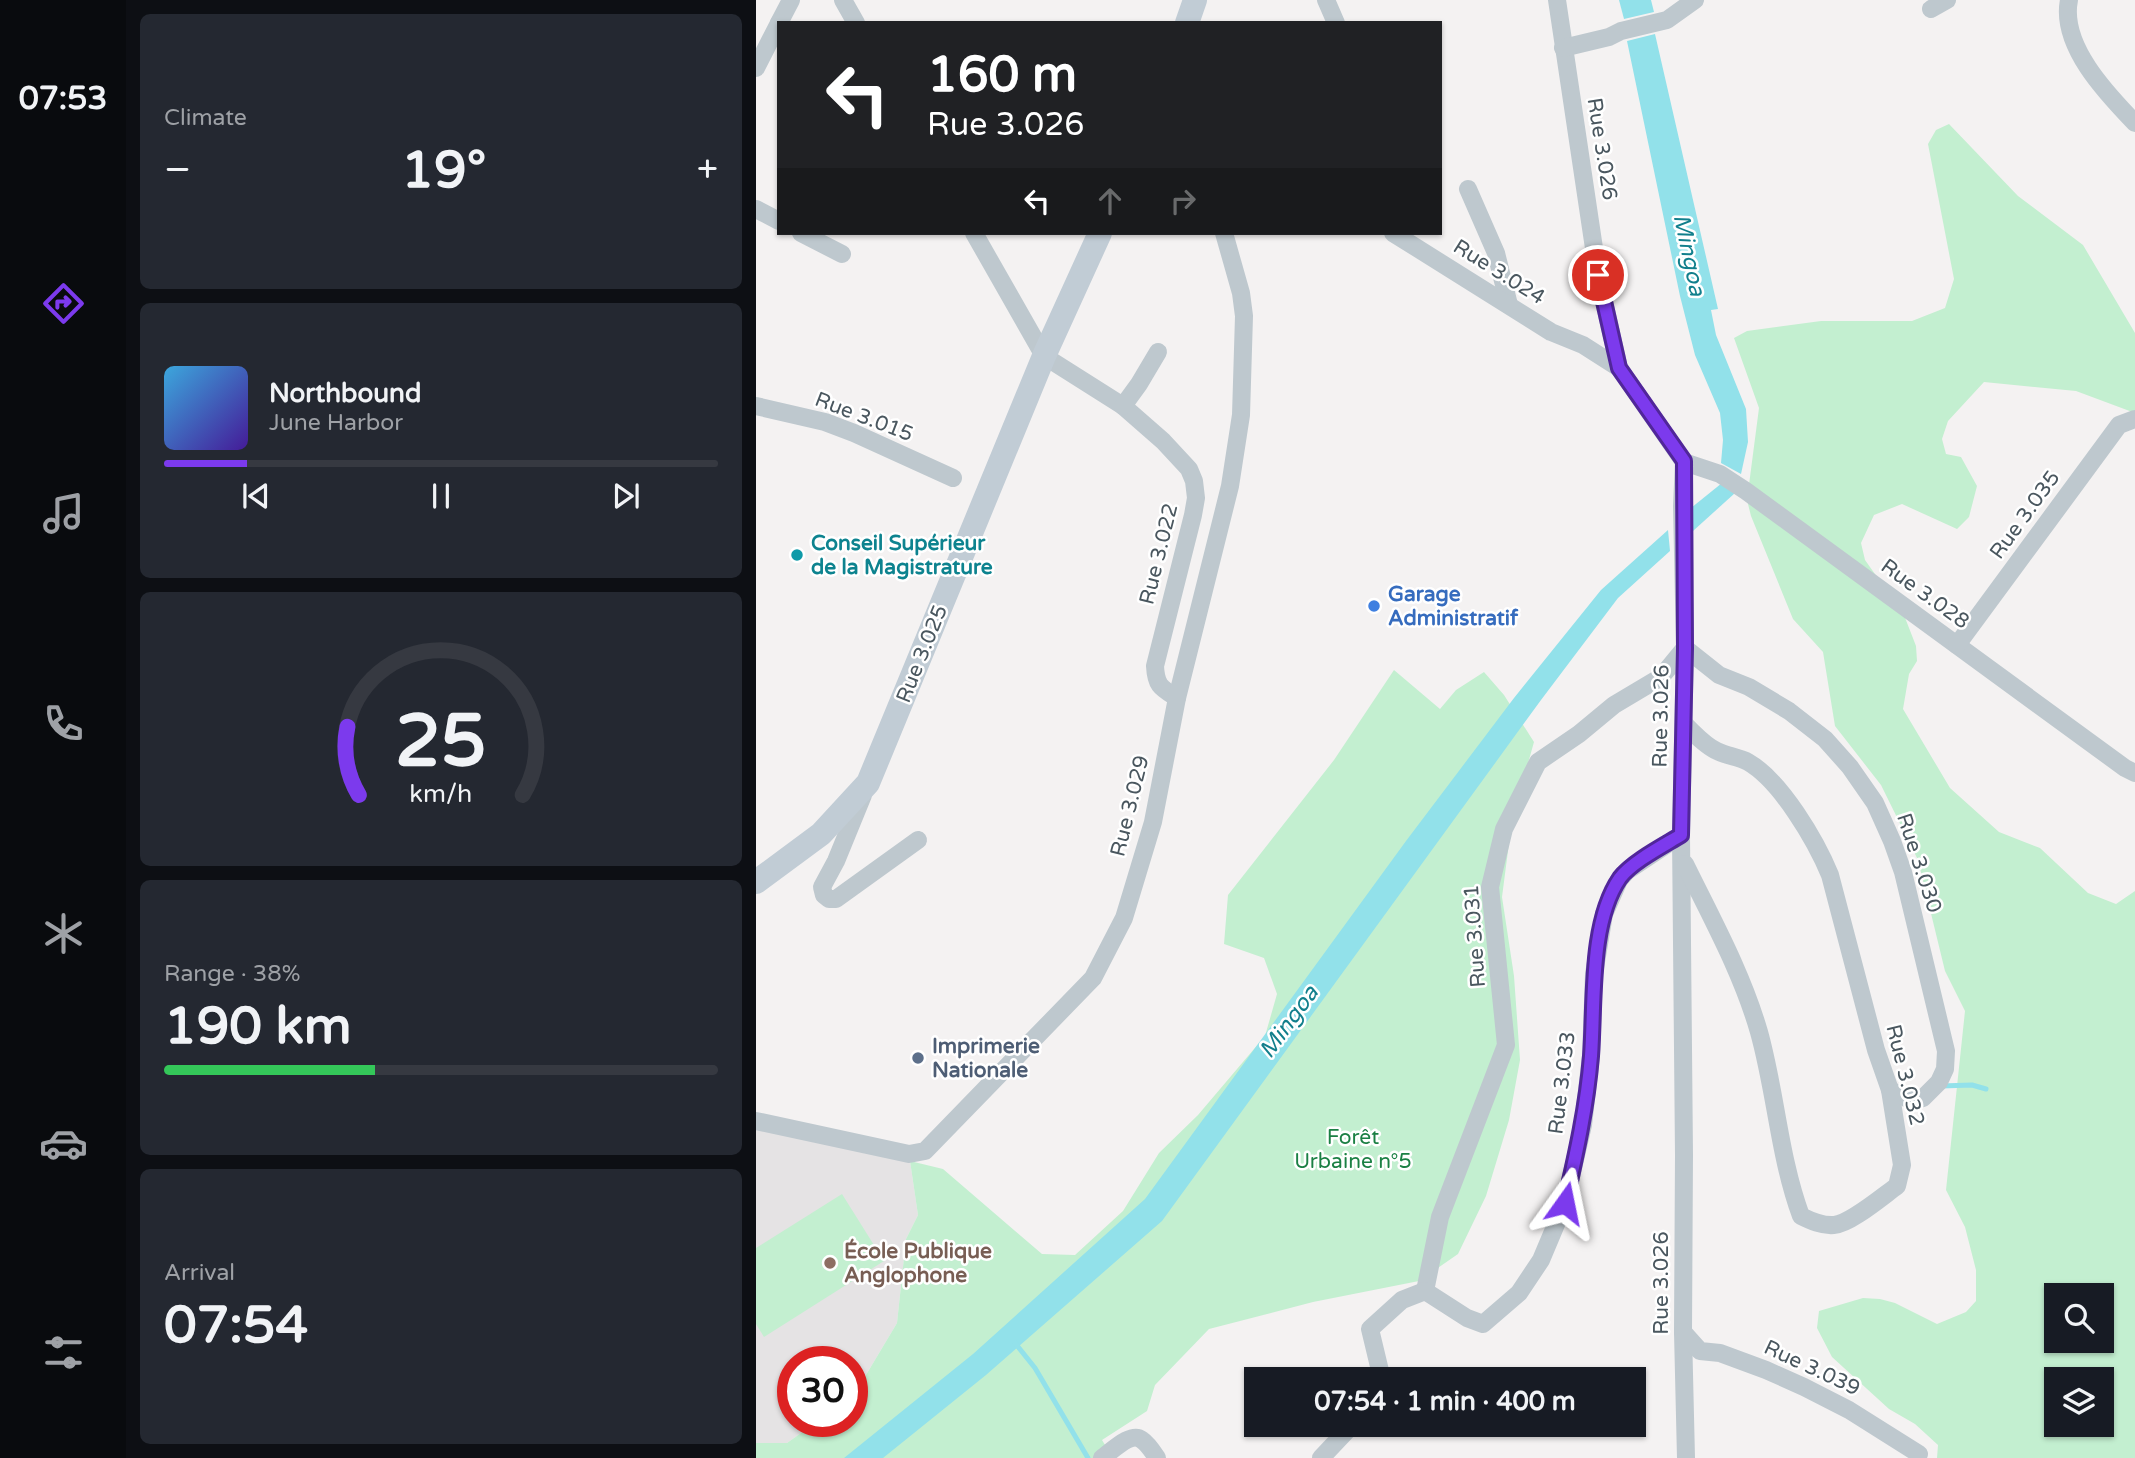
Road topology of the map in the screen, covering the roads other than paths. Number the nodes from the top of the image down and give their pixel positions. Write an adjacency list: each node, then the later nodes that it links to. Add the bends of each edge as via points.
1 (791, 0): 10 (street)
2 (843, 0): 11 (street)
3 (1195, 0): 12 (street)
4 (1326, 0): 13 (street)
5 (1557, 0): 15 (street, Rue 3.026)
6 (1695, 0): 15 (street, via 1667,20)
7 (1947, 0): 9 (street)
8 (2069, 0): 17 (street, via 2070,29 2084,60 2102,89)
9 (1931, 9)
10 (780, 21)
11 (855, 21)
12 (1188, 21)
13 (1335, 21)
14 (777, 27): 16 (street)
15 (1563, 48): 30 (street, Rue 3.026, via 1598,275)
16 (756, 68)
17 (2135, 123)
18 (1468, 190): 27 (street, via 1496,253)
19 (756, 209): 20 (street)
20 (777, 220)
21 (805, 235): 26 (street)
22 (975, 235): 29 (street)
23 (1099, 235): 29 (street, Rue 3.025)
24 (1225, 235): 38 (street, Rue 3.029, via 1244,316 1241,415 1230,486)
25 (1396, 235): 27 (street, Rue 3.024)
26 (842, 254)
27 (1508, 305): 30 (street, Rue 3.024)
28 (1158, 352): 32 (street)
29 (1044, 356): 32 (street, Rue 3.022); 41 (street, Rue 3.025)
30 (1619, 368): 34 (street, Rue 3.026)
31 (756, 406): 35 (street, Rue 3.015, via 825,422)
32 (1123, 406): 38 (street, Rue 3.022, via 1163,440 1194,481 1194,515 1154,666 1161,688)
33 (2135, 419): 36 (street, Rue 3.035, via 2119,425)
34 (1684, 461): 36 (street, Rue 3.028, via 1720,474 1746,491); 37 (street, Rue 3.026)
35 (953, 478)
36 (1957, 645): 40 (street, Rue 3.028)
37 (1685, 648): 39 (street, Rue 3.026); 46 (street, Rue 3.030, via 1718,675 1749,687 1825,739 1874,803 1892,841 1946,1051 1939,1082 1923,1097 1910,1100); 48 (street, Rue 3.031, via 1661,677 1614,705 1538,762 1504,829 1490,887 1506,1045 1440,1217)
38 (1177, 698): 47 (street, Rue 3.029, via 1153,822 1124,918 1093,978 938,1140 925,1151 909,1154)
39 (1684, 724): 42 (street, Rue 3.026); 46 (street, Rue 3.032, via 1715,751 1747,761 1766,775 1821,853)
40 (2135, 773)
41 (868, 783): 43 (street, via 822,887 824,895 836,900); 45 (street, Rue 3.025, via 821,834)
42 (1681, 835): 44 (street, Rue 3.026); 48 (street, Rue 3.033, via 1627,871 1604,914 1594,974 1583,1125 1565,1203 1541,1260 1520,1293 1483,1324)
43 (918, 840)
44 (1682, 858): 46 (street, Rue 3.032, via 1741,977 1759,1031 1790,1184 1801,1216 1836,1226 1897,1186 1902,1165); 49 (street, Rue 3.026)
45 (756, 882)
46 (1890, 1090)
47 (756, 1121)
48 (1425, 1291): 50 (street, via 1402,1300 1370,1329)
49 (1683, 1332): 52 (street, Rue 3.039, via 1700,1351 1720,1353 1804,1387); 56 (street, Rue 3.026)
50 (1379, 1367)
51 (1341, 1437): 55 (street)
52 (1920, 1454)
53 (1102, 1458): 54 (street, via 1136,1437)
54 (1157, 1458)
55 (1321, 1458)
56 (1686, 1458)

